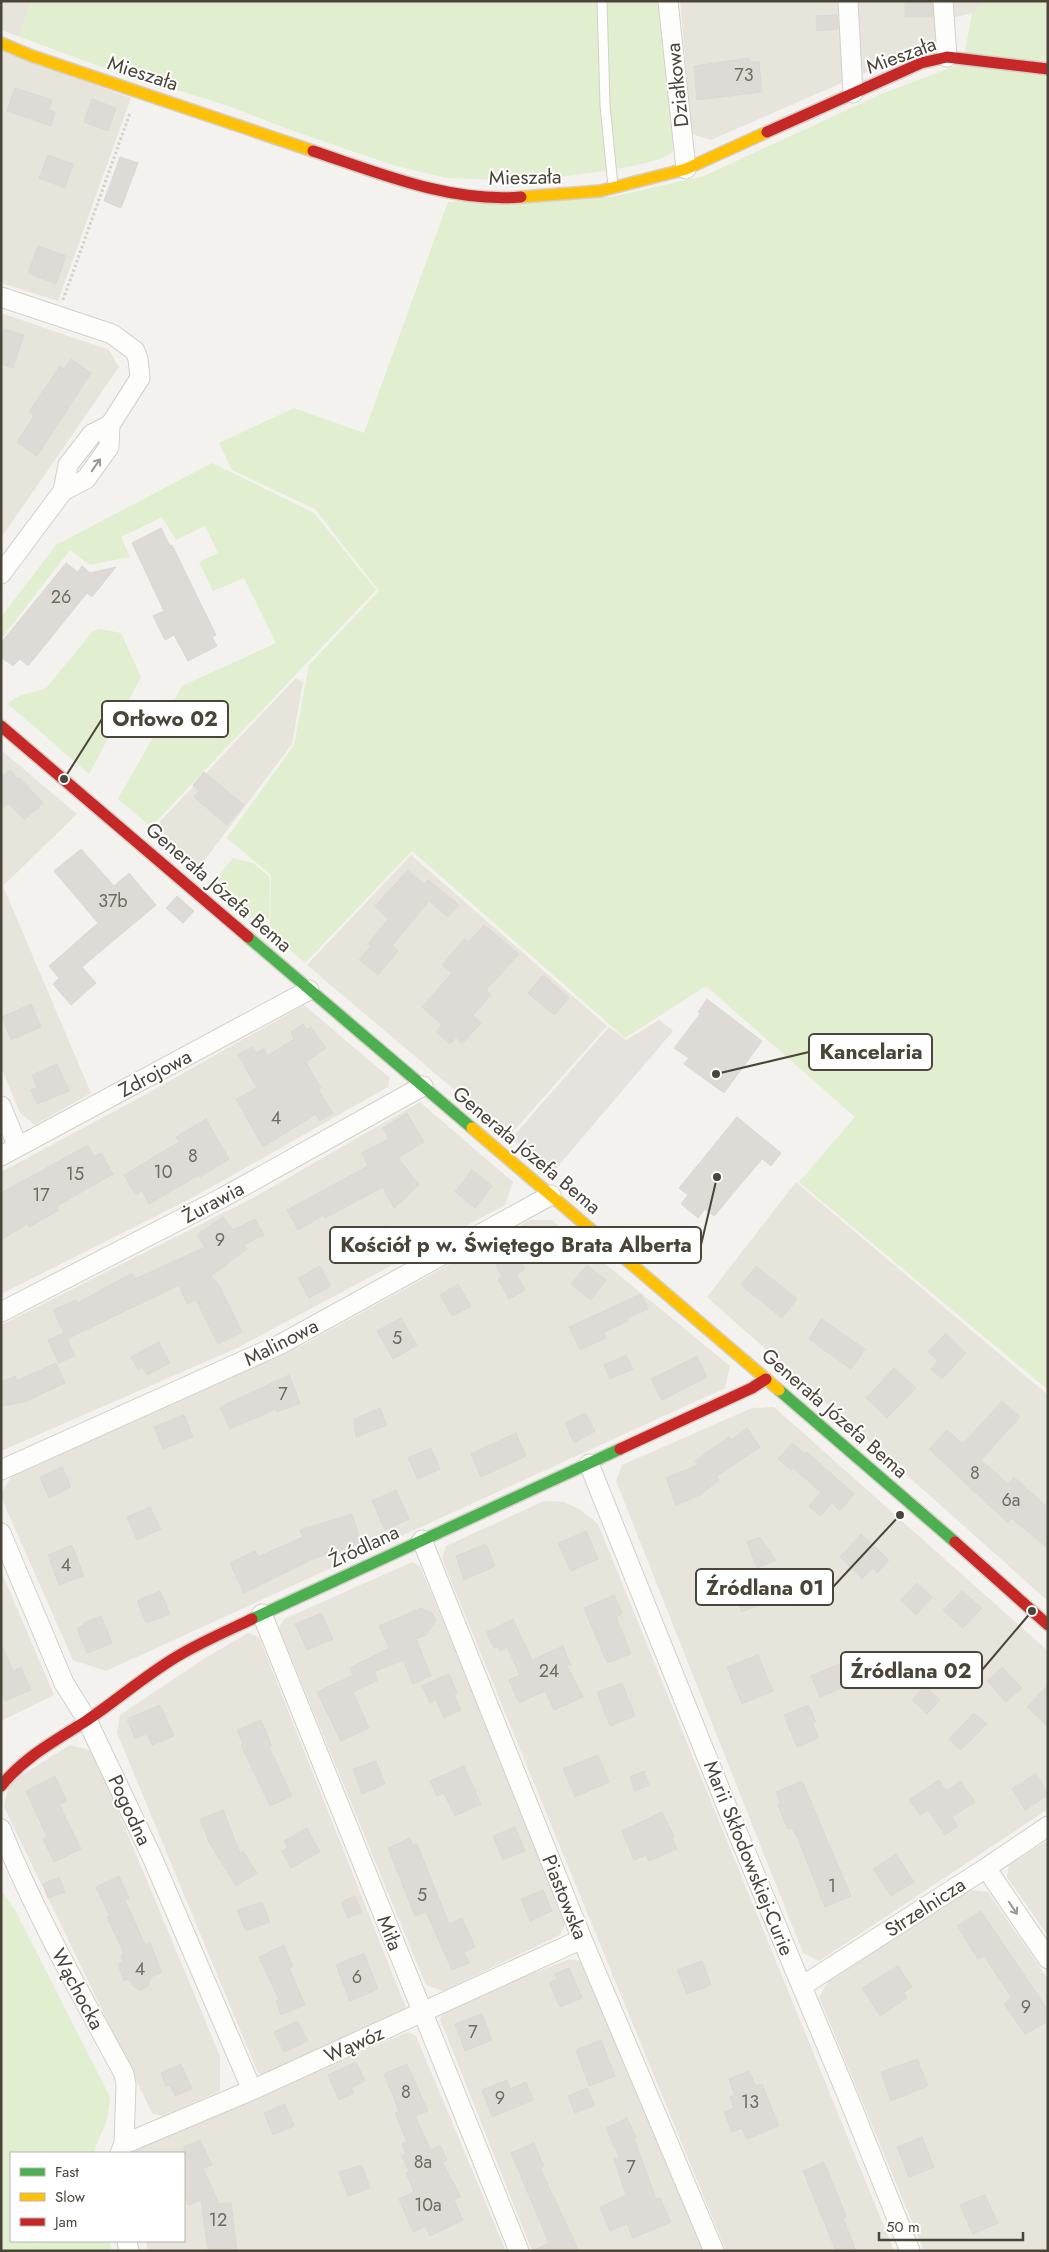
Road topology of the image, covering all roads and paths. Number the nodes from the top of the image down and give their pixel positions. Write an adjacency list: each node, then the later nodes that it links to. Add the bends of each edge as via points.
1 (602, 1): 11 (lane, via 605,105)
2 (668, 1): 10 (street, Działkowa)
3 (848, 1): 9 (street)
4 (943, 1): 6 (street)
5 (1, 42): 8 (street, Mieszała, via 32,56)
6 (947, 57): 7 (street, Mieszała); 9 (street, Mieszała, via 921,63)
7 (1048, 69)
8 (138, 91): 11 (street, Mieszała, via 369,170 441,191 501,199); 13 (path)
9 (853, 93): 10 (street, Mieszała)
10 (686, 169): 11 (street, Mieszała)
11 (613, 189)
12 (1, 297): 13 (street)
13 (58, 315): 14 (street, via 112,334 135,351 140,378 110,425 92,434 68,466 63,491)
14 (1, 574)
15 (1, 726): 16 (street, Generała Józefa Bema, via 116,821)
16 (309, 990): 17 (street, Generała Józefa Bema); 19 (street, Zdrojowa)
17 (423, 1086): 21 (street, Generała Józefa Bema); 22 (street, Żurawia, via 222,1198)
18 (1, 1106): 19 (street)
19 (18, 1147): 20 (street, Zdrojowa)
20 (1, 1156)
21 (551, 1195): 23 (street, Generała Józefa Bema); 25 (street, Malinowa, via 281,1344)
22 (1, 1312)
23 (766, 1379): 24 (street, Źródlana); 29 (street, Generała Józefa Bema)
24 (589, 1464): 27 (street, Źródlana); 37 (street, Marii Skłodowskiej-Curie)
25 (1, 1470)
26 (1, 1533): 30 (street, Pogodna, via 64,1683)
27 (422, 1540): 28 (street, Źródlana); 35 (street, Piastowska)
28 (262, 1614): 30 (street, Źródlana, via 183,1653); 38 (street, Miła)
29 (1048, 1625)
30 (87, 1720): 31 (street, Źródlana, via 22,1762); 39 (street, Pogodna, via 152,1857)
31 (1, 1786)
32 (1048, 1826): 34 (street, Strzelnicza)
33 (1, 1829): 40 (street, Wąchocka, via 42,1922 124,2074)
34 (986, 1868): 36 (street, one-way to 36); 37 (street, Strzelnicza)
35 (582, 1939): 38 (street, Wąwóz); 42 (street, Piastowska)
36 (1048, 1959)
37 (802, 1986): 43 (street, Marii Skłodowskiej-Curie)
38 (422, 2013): 39 (street, Wąwóz); 41 (street, Miła)
39 (252, 2090): 40 (street, Wąwóz)
40 (122, 2149)
41 (519, 2251)
42 (714, 2251)
43 (910, 2251)

